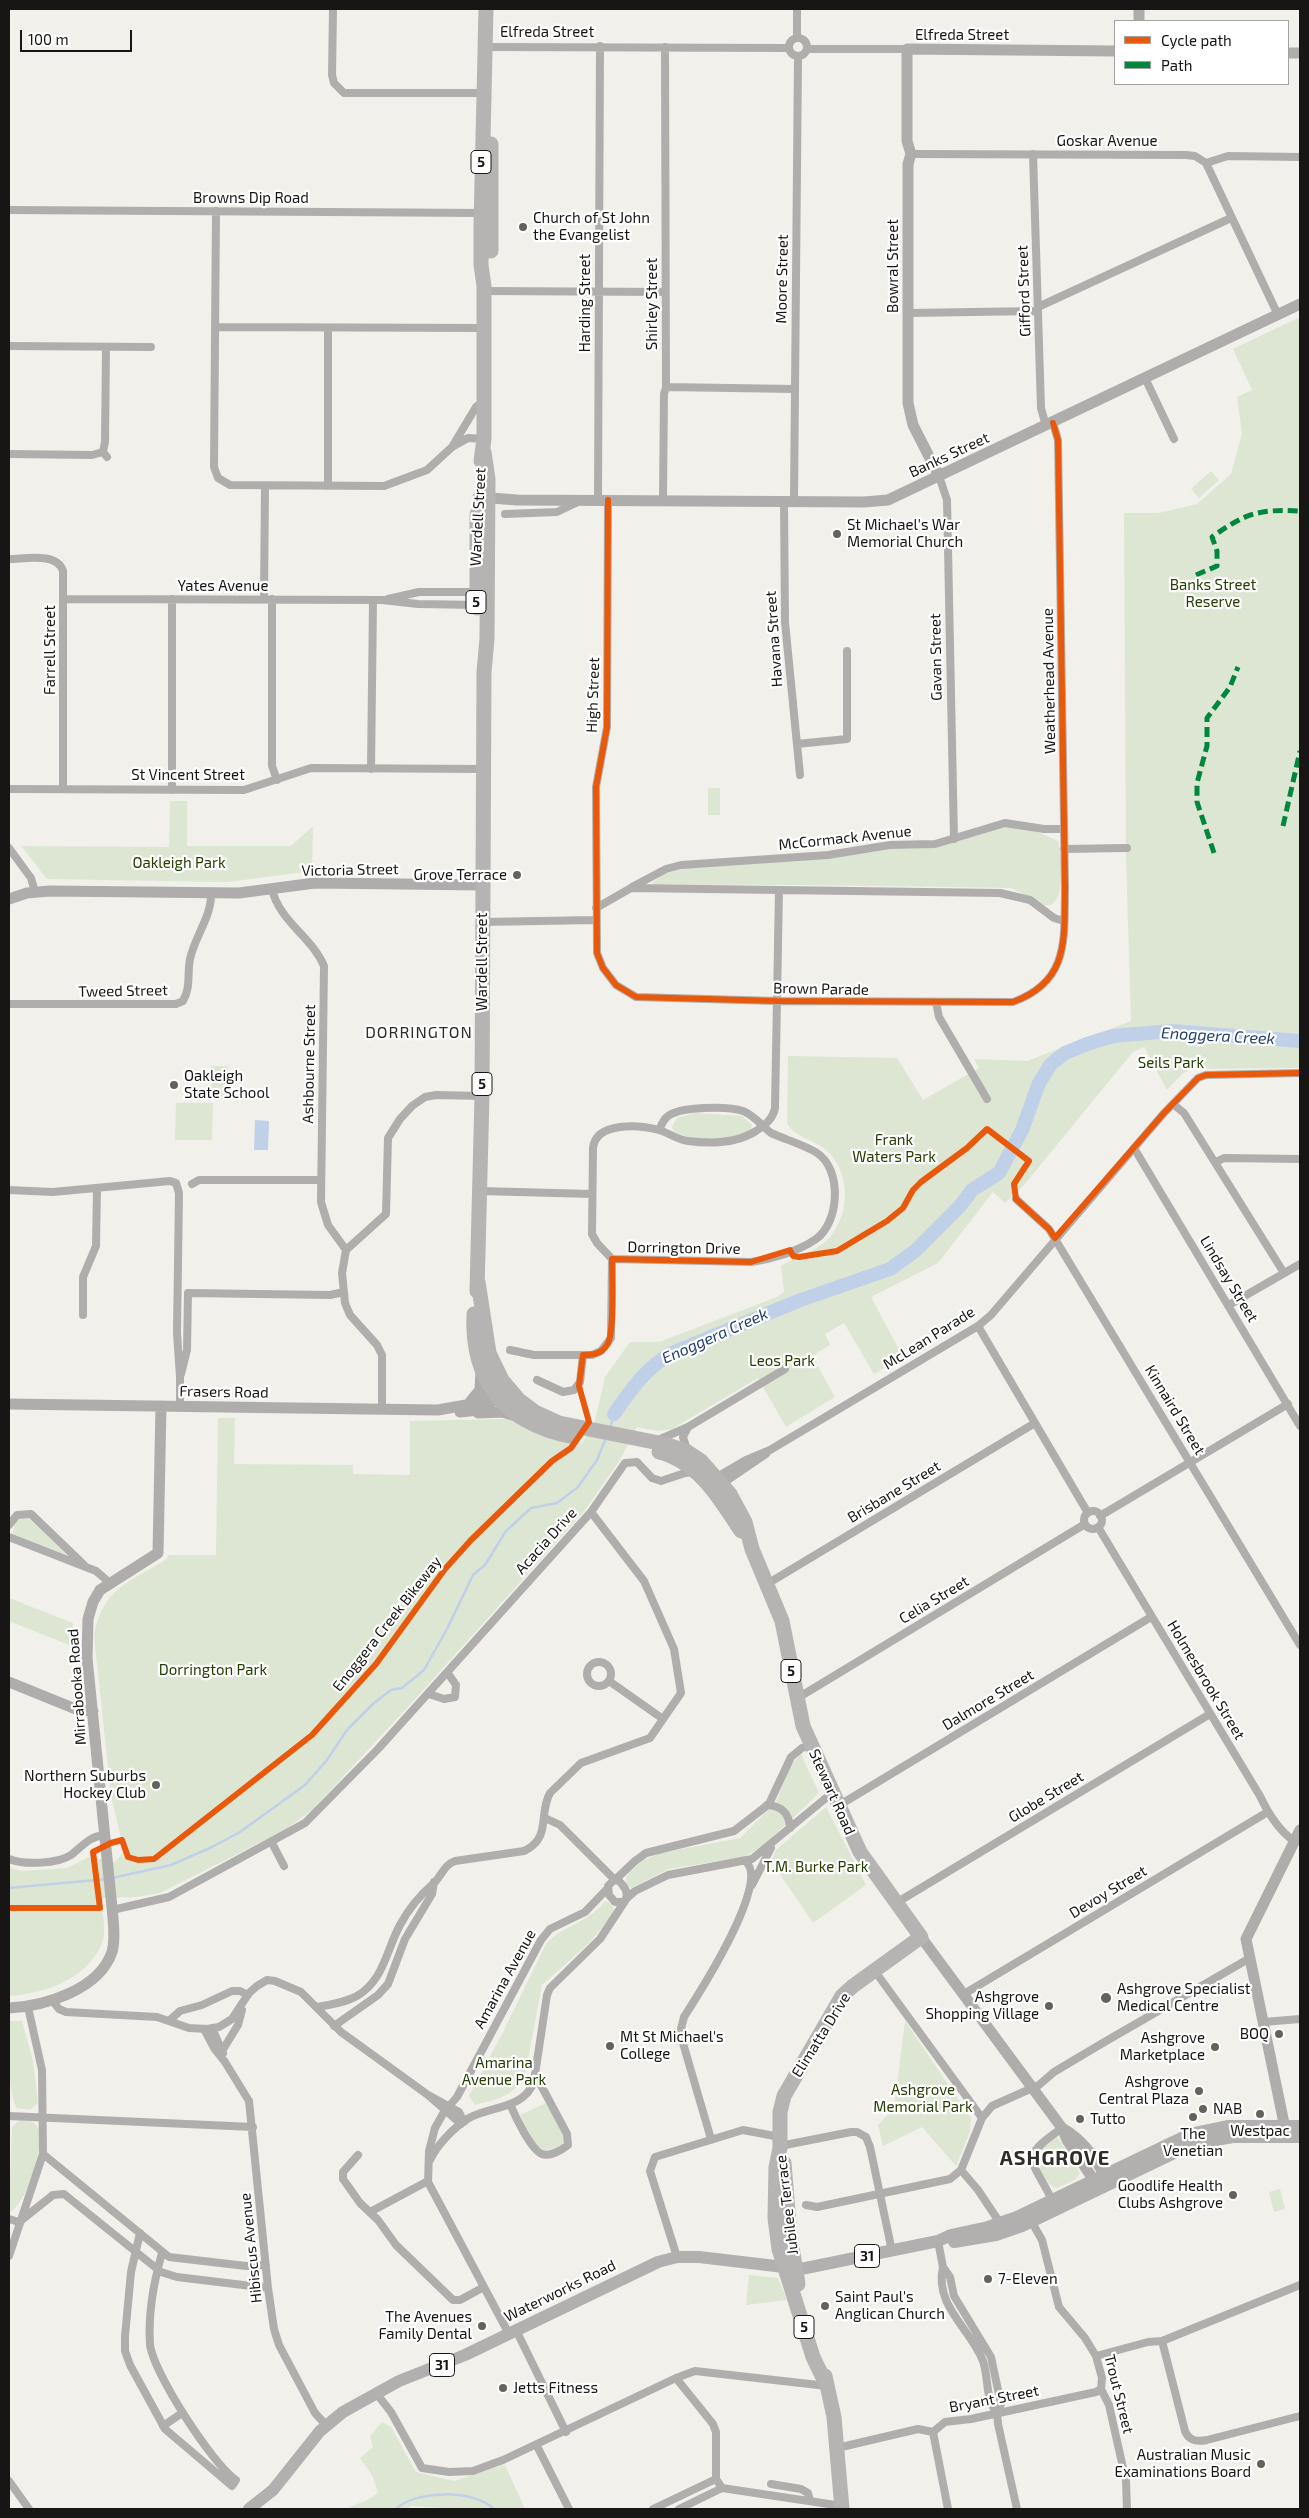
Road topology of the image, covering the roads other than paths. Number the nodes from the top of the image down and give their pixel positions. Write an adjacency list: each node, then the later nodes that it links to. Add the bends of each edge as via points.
1 (333, 9): 13 (street, via 332,75 334,83 344,93)
2 (486, 9): 6 (highway, Wardell Street / 5)
3 (797, 9): 4 (street)
4 (797, 38): 8 (street, via 792,40); 9 (street, via 805,40)
5 (600, 46): 6 (street, Elfreda Street); 7 (street, Elfreda Street); 23 (street, Harding Street)
6 (485, 47): 13 (highway, Wardell Street / 5)
7 (665, 47): 8 (street, Elfreda Street); 24 (street, Shirley Street)
8 (789, 48): 12 (street, via 792,55)
9 (808, 48): 10 (street, Elfreda Street); 12 (street, via 805,54)
10 (907, 49): 11 (street, Elfreda Street); 14 (street, Bowral Street, via 907,141)
11 (1114, 51)
12 (798, 56): 37 (street, Moore Street)
13 (485, 93): 20 (highway, Wardell Street / 5, via 491,142)
14 (911, 154): 15 (street, Goskar Avenue); 27 (street, Bowral Street, via 908,164)
15 (1033, 154): 17 (street, Goskar Avenue, via 1186,155); 26 (street, Gifford Street)
16 (1300, 157): 17 (street, via 1228,156)
17 (1206, 163): 21 (street)
18 (9, 210): 19 (street, Browns Dip Road)
19 (216, 211): 20 (street, Browns Dip Road); 29 (street)
20 (487, 214): 22 (highway, Wardell Street / 5, via 481,265)
21 (1231, 218): 26 (street); 28 (street)
22 (484, 289): 23 (street); 31 (highway, Wardell Street / 5)
23 (599, 292): 24 (street); 49 (street, Harding Street)
24 (665, 292): 36 (street, Shirley Street)
25 (1300, 304): 28 (street, Banks Street)
26 (1038, 309): 27 (street); 39 (street, Gifford Street, via 1041,408)
27 (908, 313): 44 (street, Bowral Street, via 910,414)
28 (1278, 315): 35 (street, Banks Street)
29 (215, 327): 30 (street); 45 (street, via 214,467 220,480 230,485)
30 (328, 328): 31 (street); 46 (street)
31 (484, 328): 38 (highway, Wardell Street / 5)
32 (9, 346): 33 (street)
33 (106, 347): 34 (street); 43 (street, via 105,455)
34 (151, 347)
35 (1145, 378): 39 (street, Banks Street); 40 (street)
36 (666, 387): 37 (street); 50 (street, Shirley Street)
37 (794, 389): 51 (street, Moore Street)
38 (484, 400): 41 (highway, Wardell Street / 5); 42 (street, via 476,407)
39 (1049, 424): 44 (street, Banks Street); 69 (street, Weatherhead Avenue, via 1058,440)
40 (1174, 439)
41 (484, 445): 42 (street, via 468,438); 47 (highway, Wardell Street / 5, via 487,465)
42 (452, 446): 46 (street, via 427,470 388,485)
43 (9, 454)
44 (939, 476): 51 (street, Banks Street, via 883,501); 70 (street, Gavan Street, via 947,500)
45 (265, 486): 46 (street); 57 (street)
46 (328, 486)
47 (482, 500): 48 (street, Banks Street); 55 (highway, Wardell Street / 5)
48 (581, 500): 49 (street, Banks Street); 52 (street, Banks Street, via 557,512)
49 (603, 500): 50 (street, Banks Street); 81 (street, High Street, via 607,727 596,787)
50 (663, 500): 51 (street, Banks Street)
51 (789, 501): 61 (street, Havana Street, via 784,622)
52 (505, 514)
53 (9, 559): 54 (street, Farrell Street, via 50,559 57,562 64,574)
54 (64, 598): 56 (street, Yates Avenue); 67 (street, Farrell Street)
55 (481, 598): 58 (street, Yates Avenue, via 418,604); 58 (street, Yates Avenue, via 412,593); 63 (highway, Wardell Street / 5, via 478,639 484,672)
56 (172, 599): 57 (street, Yates Avenue); 68 (street)
57 (268, 600): 59 (street, Yates Avenue); 65 (street, via 272,760)
58 (382, 600): 59 (street, Yates Avenue)
59 (373, 601): 62 (street)
60 (847, 651): 61 (street, via 847,739)
61 (797, 744): 64 (street, Havana Street)
62 (372, 769): 63 (street, St Vincent Street); 65 (street, St Vincent Street, via 311,768)
63 (484, 769): 74 (highway, Wardell Street / 5)
64 (800, 775)
65 (277, 780): 68 (street, St Vincent Street, via 244,790)
66 (9, 788): 67 (street, St Vincent Street)
67 (63, 789): 68 (street, St Vincent Street)
68 (172, 790)
69 (1064, 829): 70 (street, McCormack Avenue, via 1006,823); 73 (street, Weatherhead Avenue)
70 (954, 839): 75 (street, McCormack Avenue, via 935,844 890,845 828,855 681,865)
71 (9, 848): 78 (street, via 31,878)
72 (1127, 848): 73 (street)
73 (1064, 849): 83 (street, Weatherhead Avenue)
74 (483, 885): 76 (street, Victoria Street, via 315,883); 84 (highway, Wardell Street / 5)
75 (630, 888): 77 (street); 81 (street, McCormack Avenue)
76 (272, 890): 79 (street, Victoria Street); 98 (street, Ashbourne Street, via 277,907 319,955 324,966)
77 (779, 890): 83 (street, via 1003,893 1030,900 1054,918); 86 (street)
78 (35, 892): 79 (street, Victoria Street); 80 (street, Victoria Street)
79 (211, 893): 88 (street, Tweed Street, via 210,908 191,957 189,987 183,1001 176,1004)
80 (9, 899)
81 (596, 908): 82 (street, High Street)
82 (596, 920): 84 (street); 86 (street, Brown Parade, via 597,953 602,968 616,985 636,998)
83 (1064, 920): 85 (street, Weatherhead Avenue)
84 (482, 922): 90 (highway, Wardell Street / 5)
85 (1063, 940): 87 (street, Brown Parade, via 1055,971 1033,994 1013,1002)
86 (778, 1001): 87 (street, Brown Parade); 93 (street, via 776,1108)
87 (936, 1002): 91 (street, via 939,1017)
88 (9, 1004)
89 (1300, 1073): 92 (street, McLean Parade, via 1206,1075 1192,1082)
90 (482, 1096): 102 (highway, Wardell Street / 5); 106 (street, via 425,1097 400,1119 388,1138 386,1214)
91 (987, 1099)
92 (1172, 1104): 95 (street, McLean Parade); 97 (street, via 1184,1113)
93 (763, 1126): 94 (street, Dorrington Drive, via 743,1138 728,1141 687,1141); 94 (street, Dorrington Drive, via 741,1111 688,1109 668,1116); 107 (street, Dorrington Drive, via 786,1141 818,1153 834,1180 832,1216 818,1238 765,1260 751,1262)
94 (659, 1130): 103 (street, Dorrington Drive, via 616,1128 600,1134 593,1148)
95 (1134, 1148): 105 (street, McLean Parade); 112 (street, Lindsay Street)
96 (1300, 1159): 97 (street, via 1224,1158)
97 (1216, 1162): 109 (street)
98 (320, 1180): 99 (street, via 199,1180); 106 (street, Ashbourne Street, via 323,1213)
99 (192, 1184)
100 (96, 1188): 101 (street, via 53,1192); 113 (street, via 96,1246 83,1277); 119 (street, via 172,1181 177,1185 177,1352)
101 (9, 1190)
102 (480, 1191): 103 (street); 110 (highway, Wardell Street / 5)
103 (592, 1194): 107 (street, Dorrington Drive, via 594,1239)
104 (1016, 1199): 105 (street, Kinnaird Street)
105 (1055, 1238): 114 (street, McLean Parade, via 991,1315); 137 (street, Kinnaird Street)
106 (346, 1250): 111 (street, via 342,1273)
107 (612, 1259): 116 (street, Dorrington Drive, via 611,1338 601,1352)
108 (1300, 1264): 109 (street)
109 (1284, 1273): 112 (street)
110 (478, 1282): 117 (highway, Wardell Street / 5, via 474,1331); 121 (highway, Wardell Street / 5, via 489,1353)
111 (344, 1292): 119 (street, via 330,1295 188,1293 187,1350); 126 (street, via 350,1315 382,1354)
112 (1229, 1305): 123 (street, Lindsay Street)
113 (83, 1315)
114 (978, 1326): 129 (street); 140 (street, McLean Parade, via 770,1450 746,1460)
115 (510, 1350): 116 (street, via 534,1355)
116 (583, 1355): 120 (street, via 580,1382 573,1390 562,1391)
117 (481, 1368): 121 (highway, Wardell Street / 5); 127 (street, Frasers Road, via 477,1396)
118 (785, 1369): 131 (street)
119 (180, 1377): 125 (street)
120 (537, 1380)
121 (500, 1393): 127 (street, Frasers Road, via 482,1408); 128 (highway, Stewart Road / 5); 132 (highway, Stewart Road / 5)
122 (9, 1404): 124 (street, Frasers Road)
123 (1288, 1404): 130 (street, Lindsay Street); 137 (street)
124 (161, 1406): 125 (street, Frasers Road); 149 (street, Mirrabooka Road, via 160,1547 154,1557)
125 (180, 1406): 126 (street, Frasers Road)
126 (382, 1409): 127 (street, Frasers Road)
127 (462, 1410): 128 (street, via 504,1412)
128 (522, 1419): 132 (highway, Stewart Road / 5, via 546,1430)
129 (1035, 1424): 142 (street); 150 (street, Brisbane Street)
130 (1300, 1426)
131 (688, 1427): 133 (street); 136 (street, via 683,1438)
132 (577, 1432): 134 (highway, Stewart Road / 5)
133 (653, 1442): 134 (highway, Stewart Road / 5); 136 (highway, Stewart Road / 5)
134 (633, 1443): 135 (highway, Stewart Road / 5)
135 (666, 1454): 138 (highway, Stewart Road / 5); 139 (street, via 674,1469)
136 (691, 1454): 140 (highway, Stewart Road / 5)
137 (1190, 1462): 143 (street); 152 (street, Kinnaird Street)
138 (697, 1472): 139 (street); 140 (highway, Stewart Road / 5)
139 (670, 1479): 141 (street, Acacia Drive, via 656,1480 639,1463 629,1462)
140 (717, 1483): 150 (highway, Stewart Road / 5)
141 (591, 1512): 153 (street, Acacia Drive); 160 (street, via 644,1581 674,1649 680,1693)
142 (1088, 1513): 143 (street); 144 (street)
143 (1100, 1516): 146 (street)
144 (1085, 1524): 146 (street, via 1091,1529); 157 (street, Celia Street)
145 (9, 1525): 148 (street, via 17,1515 31,1514)
146 (1098, 1527): 151 (street, Holmesbrook Street)
147 (9, 1537): 148 (street)
148 (88, 1568): 149 (street)
149 (110, 1583): 158 (street, Mirrabooka Road, via 100,1590 88,1619 87,1658)
150 (767, 1584): 157 (highway, Stewart Road / 5, via 785,1631)
151 (1151, 1617): 159 (street, Holmesbrook Street); 162 (street, Dalmore Street)
152 (1300, 1644)
153 (447, 1672): 156 (street, Acacia Drive); 156 (street, via 456,1685 455,1696 444,1699)
154 (609, 1681): 160 (street)
155 (9, 1682): 158 (street, via 78,1710)
156 (429, 1694): 169 (street, Acacia Drive, via 305,1823)
157 (796, 1699): 161 (highway, Stewart Road / 5)
158 (93, 1711): 168 (street, Mirrabooka Road)
159 (1210, 1714): 164 (street, Holmesbrook Street, via 1260,1796); 180 (street, Globe Street)
160 (664, 1719): 165 (street, via 648,1739 581,1763 550,1793)
161 (811, 1745): 162 (highway, Stewart Road / 5); 163 (street, Amarina Avenue, via 791,1758)
162 (835, 1799): 166 (street); 180 (highway, Stewart Road / 5, via 860,1852)
163 (768, 1805): 166 (street, via 784,1810); 175 (street, Amarina Avenue, via 730,1834 644,1854)
164 (1266, 1813): 170 (street, Holmesbrook Street); 185 (street, Devoy Street)
165 (545, 1818): 175 (street, via 560,1825); 176 (street, via 539,1840 532,1848 450,1863)
166 (790, 1828): 171 (street)
167 (1300, 1830): 170 (street)
168 (104, 1835): 172 (street, via 90,1838 62,1859 25,1864); 181 (street, Mirrabooka Road)
169 (272, 1842): 174 (street); 181 (street, Acacia Drive, via 169,1897)
170 (1294, 1842): 183 (street, via 1246,1939)
171 (774, 1843): 173 (street); 177 (street)
172 (9, 1859)
173 (746, 1862): 177 (street, via 752,1872); 179 (street, via 668,1875)
174 (284, 1866)
175 (615, 1879): 178 (street, Amarina Avenue); 179 (street, via 625,1888)
176 (434, 1882): 190 (street, via 424,1890 401,1924 382,1970 372,1984 356,1997); 194 (street, via 432,1894 405,1939 388,1984 378,1995)
177 (750, 1886): 211 (street, via 725,1952 681,2025 686,2056)
178 (608, 1888): 179 (street, via 614,1901 621,1903); 201 (street, Amarina Avenue, via 585,1912 550,1929 544,1936 458,2096)
179 (626, 1900): 198 (street, via 600,1939 550,1988)
180 (896, 1903): 182 (highway, Stewart Road / 5)
181 (112, 1910): 187 (street, Mirrabooka Road, via 112,1951 106,1965 81,1987)
182 (921, 1937): 184 (highway, Elimatta Drive / 5); 185 (street, Stewart Road)
183 (1250, 1958): 193 (street); 199 (street)
184 (874, 1970): 204 (street); 212 (highway, Elimatta Drive / 5, via 842,1996 794,2076 782,2104)
185 (964, 1994): 199 (street, Stewart Road)
186 (246, 1998): 190 (street, via 263,1982 273,1980 300,1992); 192 (street, via 240,1991 232,1991 180,2011); 195 (street, via 232,2019); 196 (street, via 238,2025)
187 (51, 1999): 188 (street, Mirrabooka Road); 192 (street, via 66,2012)
188 (28, 2007): 189 (street, Mirrabooka Road); 203 (street, via 42,2070)
189 (9, 2008)
190 (316, 2008): 194 (street)
191 (1300, 2019): 193 (street)
192 (170, 2020): 195 (street, via 186,2027)
193 (1263, 2022): 209 (street)
194 (334, 2026): 201 (street)
195 (208, 2029): 196 (street, Hibiscus Avenue); 197 (street, Hibiscus Avenue, via 214,2048)
196 (222, 2051): 197 (street, Hibiscus Avenue)
197 (225, 2062): 207 (street, Hibiscus Avenue, via 249,2101)
198 (535, 2074): 200 (street, via 528,2093); 200 (street, via 567,2134 568,2145 550,2154 539,2152)
199 (1032, 2087): 204 (street, via 992,2106); 208 (street, Stewart Road)
200 (510, 2104): 205 (street)
201 (447, 2109): 205 (street, via 461,2114); 215 (street, Amarina Avenue, via 432,2135)
202 (9, 2116): 203 (street)
203 (44, 2118): 207 (street); 213 (street)
204 (982, 2118): 216 (street)
205 (462, 2123): 215 (street, via 436,2149)
206 (1300, 2126): 209 (main road, Waterworks Road / 31)
207 (253, 2127): 234 (street, Hibiscus Avenue)
208 (1062, 2128): 218 (street, Stewart Road, via 1067,2140); 220 (street, via 1037,2146 1033,2156 1036,2171)
209 (1286, 2131): 210 (main road, Waterworks Road / 31); 218 (main road, Waterworks Road / 31, via 1204,2142)
210 (1300, 2137)
211 (711, 2139): 212 (street, via 746,2130); 233 (street, via 655,2157 651,2164 650,2171)
212 (780, 2144): 219 (street, via 861,2133 869,2142); 235 (highway, Jubilee Terrace / 5, via 785,2167)
213 (44, 2154): 225 (street); 227 (street)
214 (358, 2155): 222 (street, via 343,2171 342,2177)
215 (428, 2164): 217 (street, Amarina Avenue)
216 (961, 2170): 219 (street, via 950,2179); 226 (street)
217 (428, 2181): 222 (street); 239 (street)
218 (1102, 2182): 220 (main road, Waterworks Road / 31); 223 (main road, Waterworks Road / 31)
219 (880, 2193): 221 (street, via 817,2207); 229 (street)
220 (1052, 2200): 223 (main road, Waterworks Road / 31)
221 (806, 2205)
222 (370, 2212): 239 (street, via 403,2253 450,2298 460,2300)
223 (1029, 2217): 226 (main road, Waterworks Road / 31); 228 (main road, Waterworks Road / 31, via 985,2237 952,2243); 242 (street, Trout Street, via 1042,2240 1059,2307)
224 (9, 2219): 225 (street)
225 (19, 2222): 230 (street, via 53,2196 63,2194); 232 (street)
226 (1000, 2223): 228 (main road, Waterworks Road / 31)
227 (140, 2234): 230 (street); 231 (street)
228 (938, 2241): 229 (main road, Waterworks Road / 31); 248 (street, via 954,2296 991,2358 1001,2404)
229 (892, 2251): 235 (main road, Waterworks Road / 31, via 826,2265)
230 (136, 2252): 236 (street); 251 (street, via 131,2272 125,2351)
231 (162, 2252): 234 (street, via 181,2260); 236 (street)
232 (9, 2256)
233 (677, 2257): 235 (main road, Waterworks Road / 31); 240 (main road, Waterworks Road / 31, via 649,2266)
234 (266, 2266): 238 (street, Hibiscus Avenue)
235 (789, 2268): 244 (highway, Jubilee Terrace / 5)
236 (157, 2270): 238 (street, via 177,2277); 247 (street, via 150,2346)
237 (1300, 2285): 241 (street)
238 (268, 2288): 250 (street, Hibiscus Avenue, via 279,2345 313,2409)
239 (484, 2288): 240 (street)
240 (512, 2332): 246 (main road, Waterworks Road / 31); 252 (street)
241 (1162, 2341): 242 (street); 249 (street, via 1185,2431 1192,2440 1199,2442)
242 (1096, 2356): 245 (street, Trout Street, via 1102,2378)
243 (676, 2378): 244 (street, via 695,2372); 252 (street); 258 (street, via 713,2424 716,2432)
244 (827, 2386): 255 (highway, Jubilee Terrace / 5, via 833,2407)
245 (1101, 2388): 248 (street, Bryant Street, via 1096,2392); 271 (street, Trout Street, via 1109,2405 1126,2481)
246 (376, 2393): 250 (main road, Waterworks Road / 31); 254 (street, via 391,2412 422,2468 473,2471)
247 (182, 2413): 251 (street); 256 (street)
248 (997, 2414): 253 (street, Bryant Street, via 945,2422); 270 (street)
249 (1300, 2416)
250 (326, 2425): 265 (main road, Waterworks Road / 31, via 272,2490)
251 (162, 2426): 257 (street)
252 (566, 2432): 254 (street)
253 (933, 2432): 255 (street, via 918,2429); 269 (street)
254 (537, 2446): 266 (street)
255 (837, 2448): 263 (highway, Jubilee Terrace / 5)
256 (218, 2460): 257 (street); 257 (street, via 236,2480 232,2486)
257 (213, 2472)
258 (716, 2478): 261 (street); 267 (street)
259 (9, 2481): 264 (street)
260 (771, 2484): 262 (street, via 801,2489 808,2493)
261 (722, 2488): 262 (street); 268 (street)
262 (810, 2501): 263 (street)
263 (843, 2508)
264 (29, 2509)
265 (249, 2509)
266 (569, 2509)
267 (653, 2509)
268 (679, 2509)
269 (948, 2509)
270 (1017, 2509)
271 (1127, 2509)

